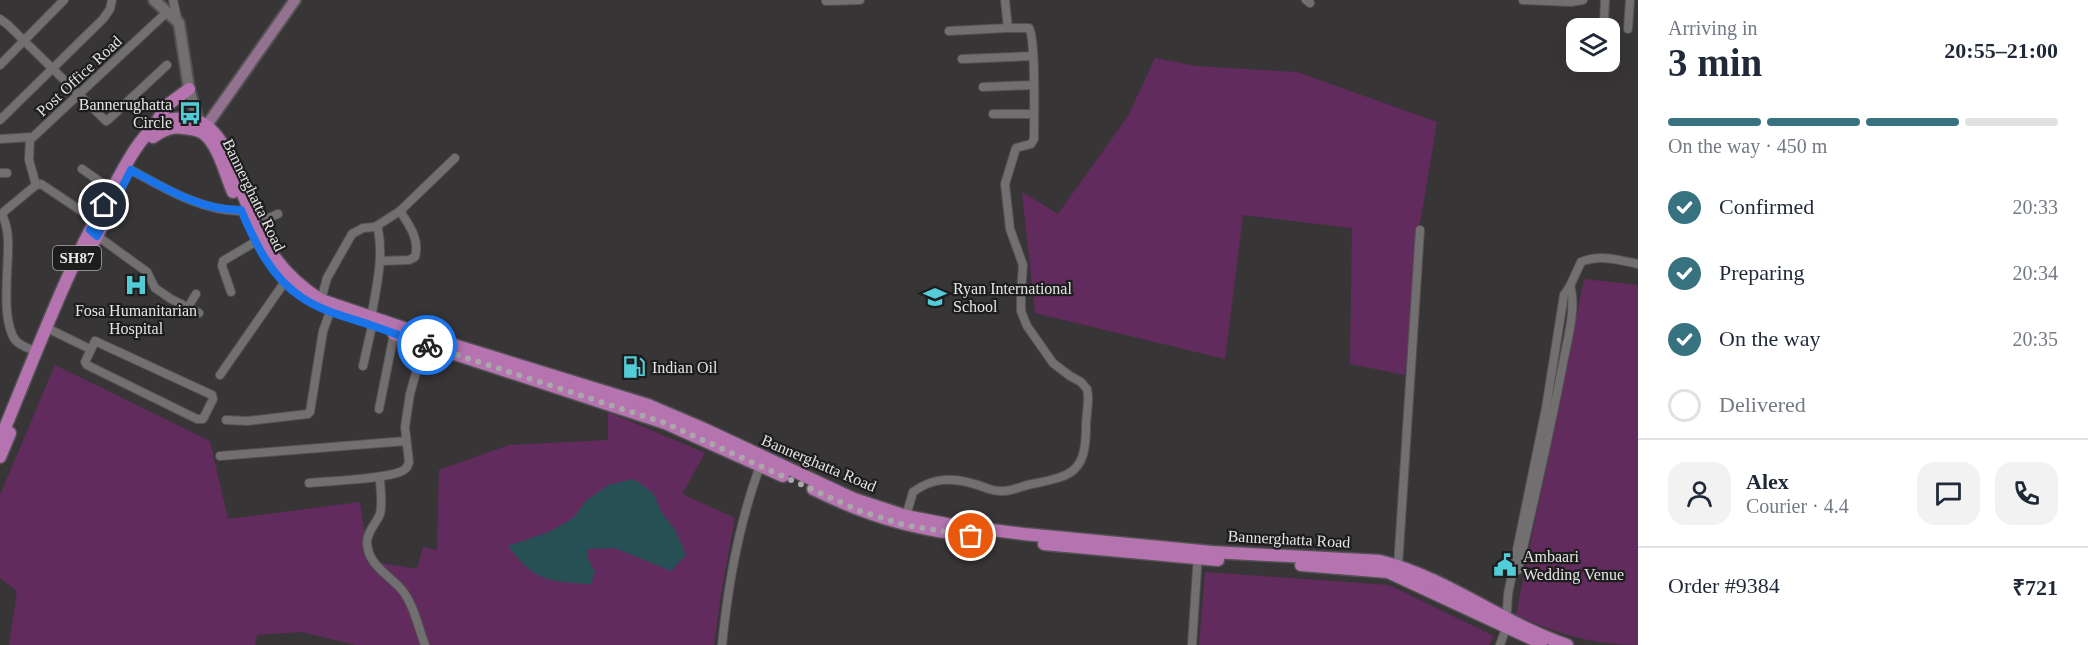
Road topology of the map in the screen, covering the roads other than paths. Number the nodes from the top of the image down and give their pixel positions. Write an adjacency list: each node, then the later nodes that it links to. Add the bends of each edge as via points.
1 (64, 0): 20 (street)
2 (112, 0): 25 (street, via 103,19)
3 (154, 0): 13 (street)
4 (173, 0): 16 (street)
5 (295, 0): 34 (main road)
6 (860, 0): 12 (street)
7 (1005, 0): 17 (street)
8 (1523, 0): 9 (street)
9 (1583, 0)
10 (1605, 0): 14 (street)
11 (1630, 0): 18 (street)
12 (826, 1)
13 (167, 12): 16 (street); 29 (street, Post Office Road)
14 (1604, 18)
15 (0, 19): 20 (street)
16 (179, 23): 28 (street)
17 (1008, 27): 19 (street); 21 (street, via 1029,28)
18 (1628, 29)
19 (949, 31)
20 (25, 41): 23 (street); 25 (street)
21 (1033, 56): 22 (street); 26 (street)
22 (962, 59)
23 (0, 65)
24 (167, 65): 29 (street, via 106,121)
25 (53, 70): 29 (street); 32 (street)
26 (1033, 85): 27 (street); 31 (street)
27 (983, 87)
28 (189, 89): 33 (main road, via 166,106); 34 (street)
29 (78, 95): 35 (street, Post Office Road)
30 (993, 114): 31 (street)
31 (1034, 114): 78 (street, via 1034,142 1016,148 1005,184 1010,229 1023,265 1021,311 1053,363 1088,389 1083,458 1074,471 1061,479 1007,491 951,480 932,481 913,492)
32 (0, 120)
33 (155, 125): 34 (main road, via 179,118); 41 (main road, SH87, via 134,150)
34 (200, 127): 39 (main road, SH87, via 162,131 152,138); 42 (main road, Bannerghatta Road, via 213,144); 46 (main road, Bannerghatta Road, via 222,144)
35 (30, 138): 36 (street, Post Office Road); 40 (street, via 29,160)
36 (0, 139)
37 (455, 158): 43 (street)
38 (82, 169): 41 (street)
39 (131, 170): 42 (street, via 209,206); 48 (main road, SH87)
40 (36, 185): 44 (street); 48 (street, via 48,188)
41 (112, 190): 48 (main road, SH87)
42 (241, 210): 50 (main road, Bannerghatta Road)
43 (400, 211): 47 (street); 51 (street, via 416,241 415,257)
44 (1, 214): 65 (street, via 8,242 6,328 16,341)
45 (278, 214): 46 (street)
46 (255, 224): 56 (main road, Bannerghatta Road, via 287,275)
47 (375, 227): 51 (street, via 381,241); 56 (street, via 352,234 327,278)
48 (94, 228): 57 (street, via 147,272 155,288); 61 (main road, SH87, via 63,286)
49 (1420, 230): 80 (street)
50 (255, 242): 53 (main road, Bannerghatta Road); 54 (street, via 223,261)
51 (380, 261): 60 (street)
52 (1638, 264): 81 (street, via 1589,258 1581,262 1570,286 1573,296 1551,424)
53 (284, 283): 58 (main road, Bannerghatta Road, via 301,297); 67 (street)
54 (231, 292)
55 (196, 294): 57 (street)
56 (321, 300): 58 (main road, Bannerghatta Road)
57 (188, 307): 59 (street)
58 (331, 308): 60 (main road, Bannerghatta Road); 70 (street, via 323,331 310,412)
59 (199, 313)
60 (372, 322): 62 (main road, Bannerghatta Road); 66 (street); 68 (main road, Bannerghatta Road)
61 (50, 329): 64 (street); 65 (main road, SH87); 74 (main road, SH87)
62 (394, 334): 63 (main road, Bannerghatta Road); 69 (street)
63 (424, 344): 68 (main road, Bannerghatta Road); 72 (street, via 410,394)
64 (90, 349): 64 (street, via 97,341 212,395 203,419 87,365)
65 (37, 352): 71 (main road, SH87)
66 (363, 366)
67 (220, 375)
68 (549, 380): 75 (main road, Bannerghatta Road, via 665,423); 78 (main road, Bannerghatta Road, via 648,405 854,500)
69 (379, 410)
70 (226, 420)
71 (0, 440)
72 (406, 441): 73 (street); 76 (street, via 407,468)
73 (220, 456)
74 (0, 457)
75 (760, 466): 79 (main road, Bannerghatta Road, via 845,506 904,525 962,535); 83 (street, via 746,503 727,595)
76 (380, 477): 77 (street); 82 (street, via 381,511 369,533 368,549 371,559 409,601)
77 (309, 483)
78 (906, 516): 79 (main road, Bannerghatta Road)
79 (1198, 555): 80 (main road, Bannerghatta Road, via 1372,561); 81 (main road, Bannerghatta Road, via 1388,572); 84 (street)
80 (1398, 566): 81 (main road, Bannerghatta Road)
81 (1507, 624): 85 (street); 86 (main road, Bannerghatta Road); 87 (main road, Bannerghatta Road)
82 (425, 645)
83 (722, 645)
84 (1192, 645)
85 (1500, 645)
86 (1545, 645)
87 (1567, 645)

